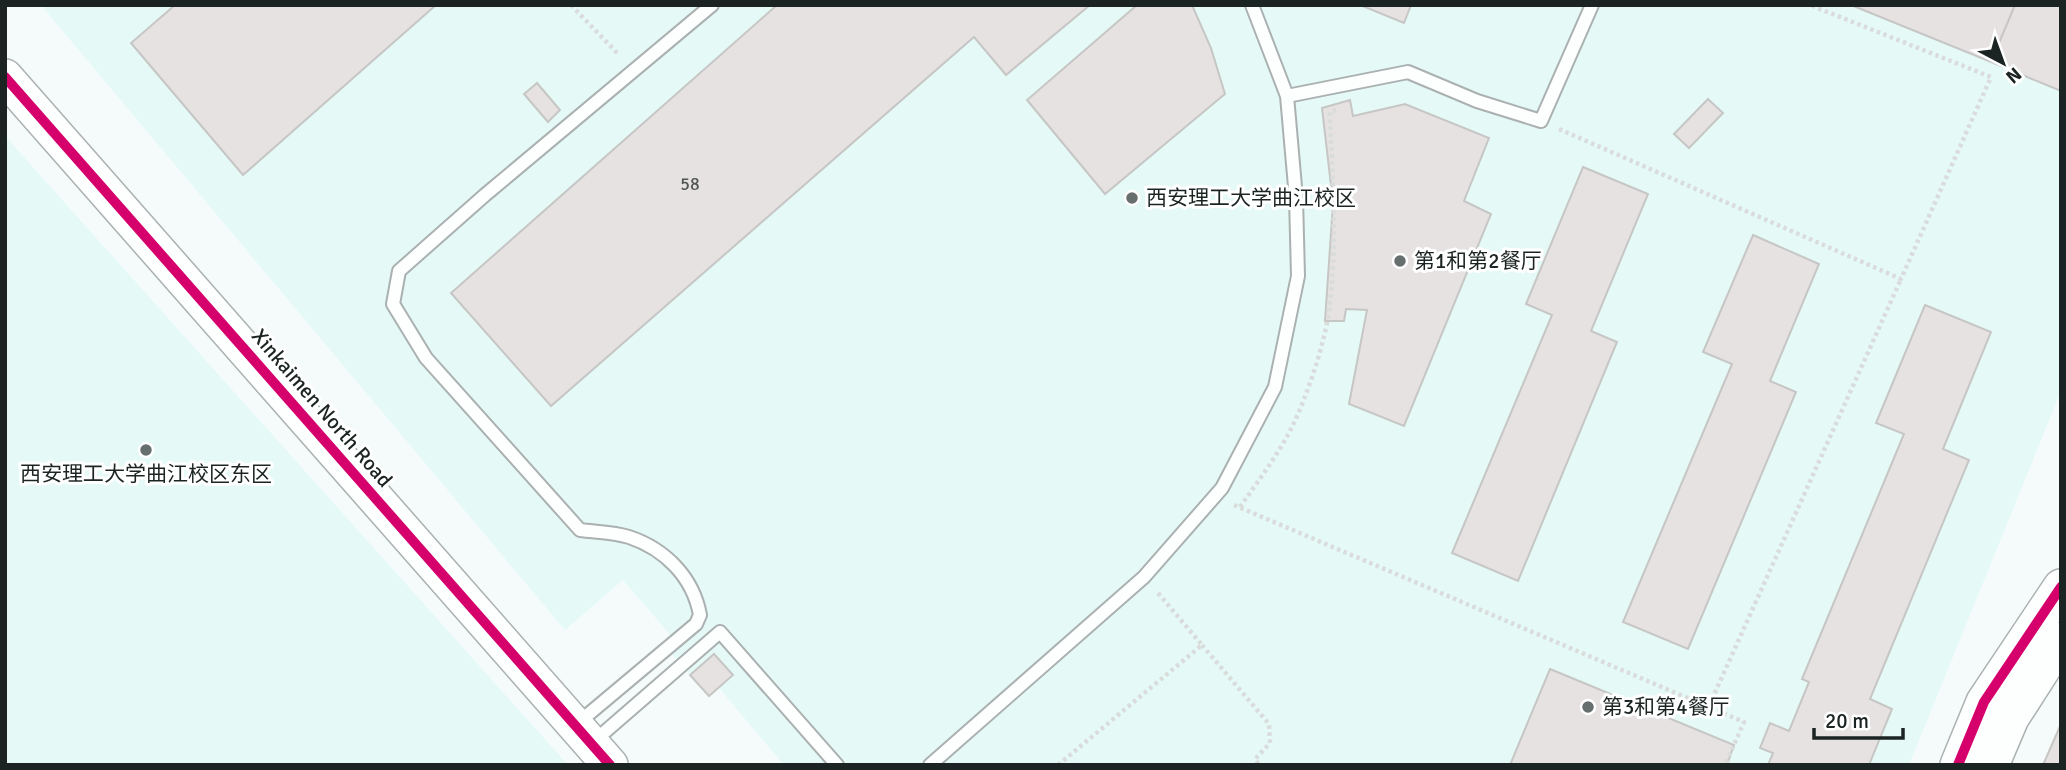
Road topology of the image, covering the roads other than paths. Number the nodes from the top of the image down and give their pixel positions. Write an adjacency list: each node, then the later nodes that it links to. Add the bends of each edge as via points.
1 (712, 5): 8 (lane, via 399,271 393,304 426,358 580,530 627,536 648,545 676,566 698,602 696,624)
2 (1252, 5): 5 (lane)
3 (1592, 5): 5 (lane, via 1541,121 1408,72)
4 (5, 77): 8 (street, Xinkaimen North Road)
5 (1287, 96): 10 (lane, via 1298,276 1275,387 1222,488 1144,577)
6 (2061, 587): 11 (street, via 1984,702)
7 (2061, 640): 12 (street, via 2011,718)
8 (592, 744): 9 (lane, via 720,632)
9 (837, 765)
10 (930, 765)
11 (1958, 765)
12 (1991, 765)

